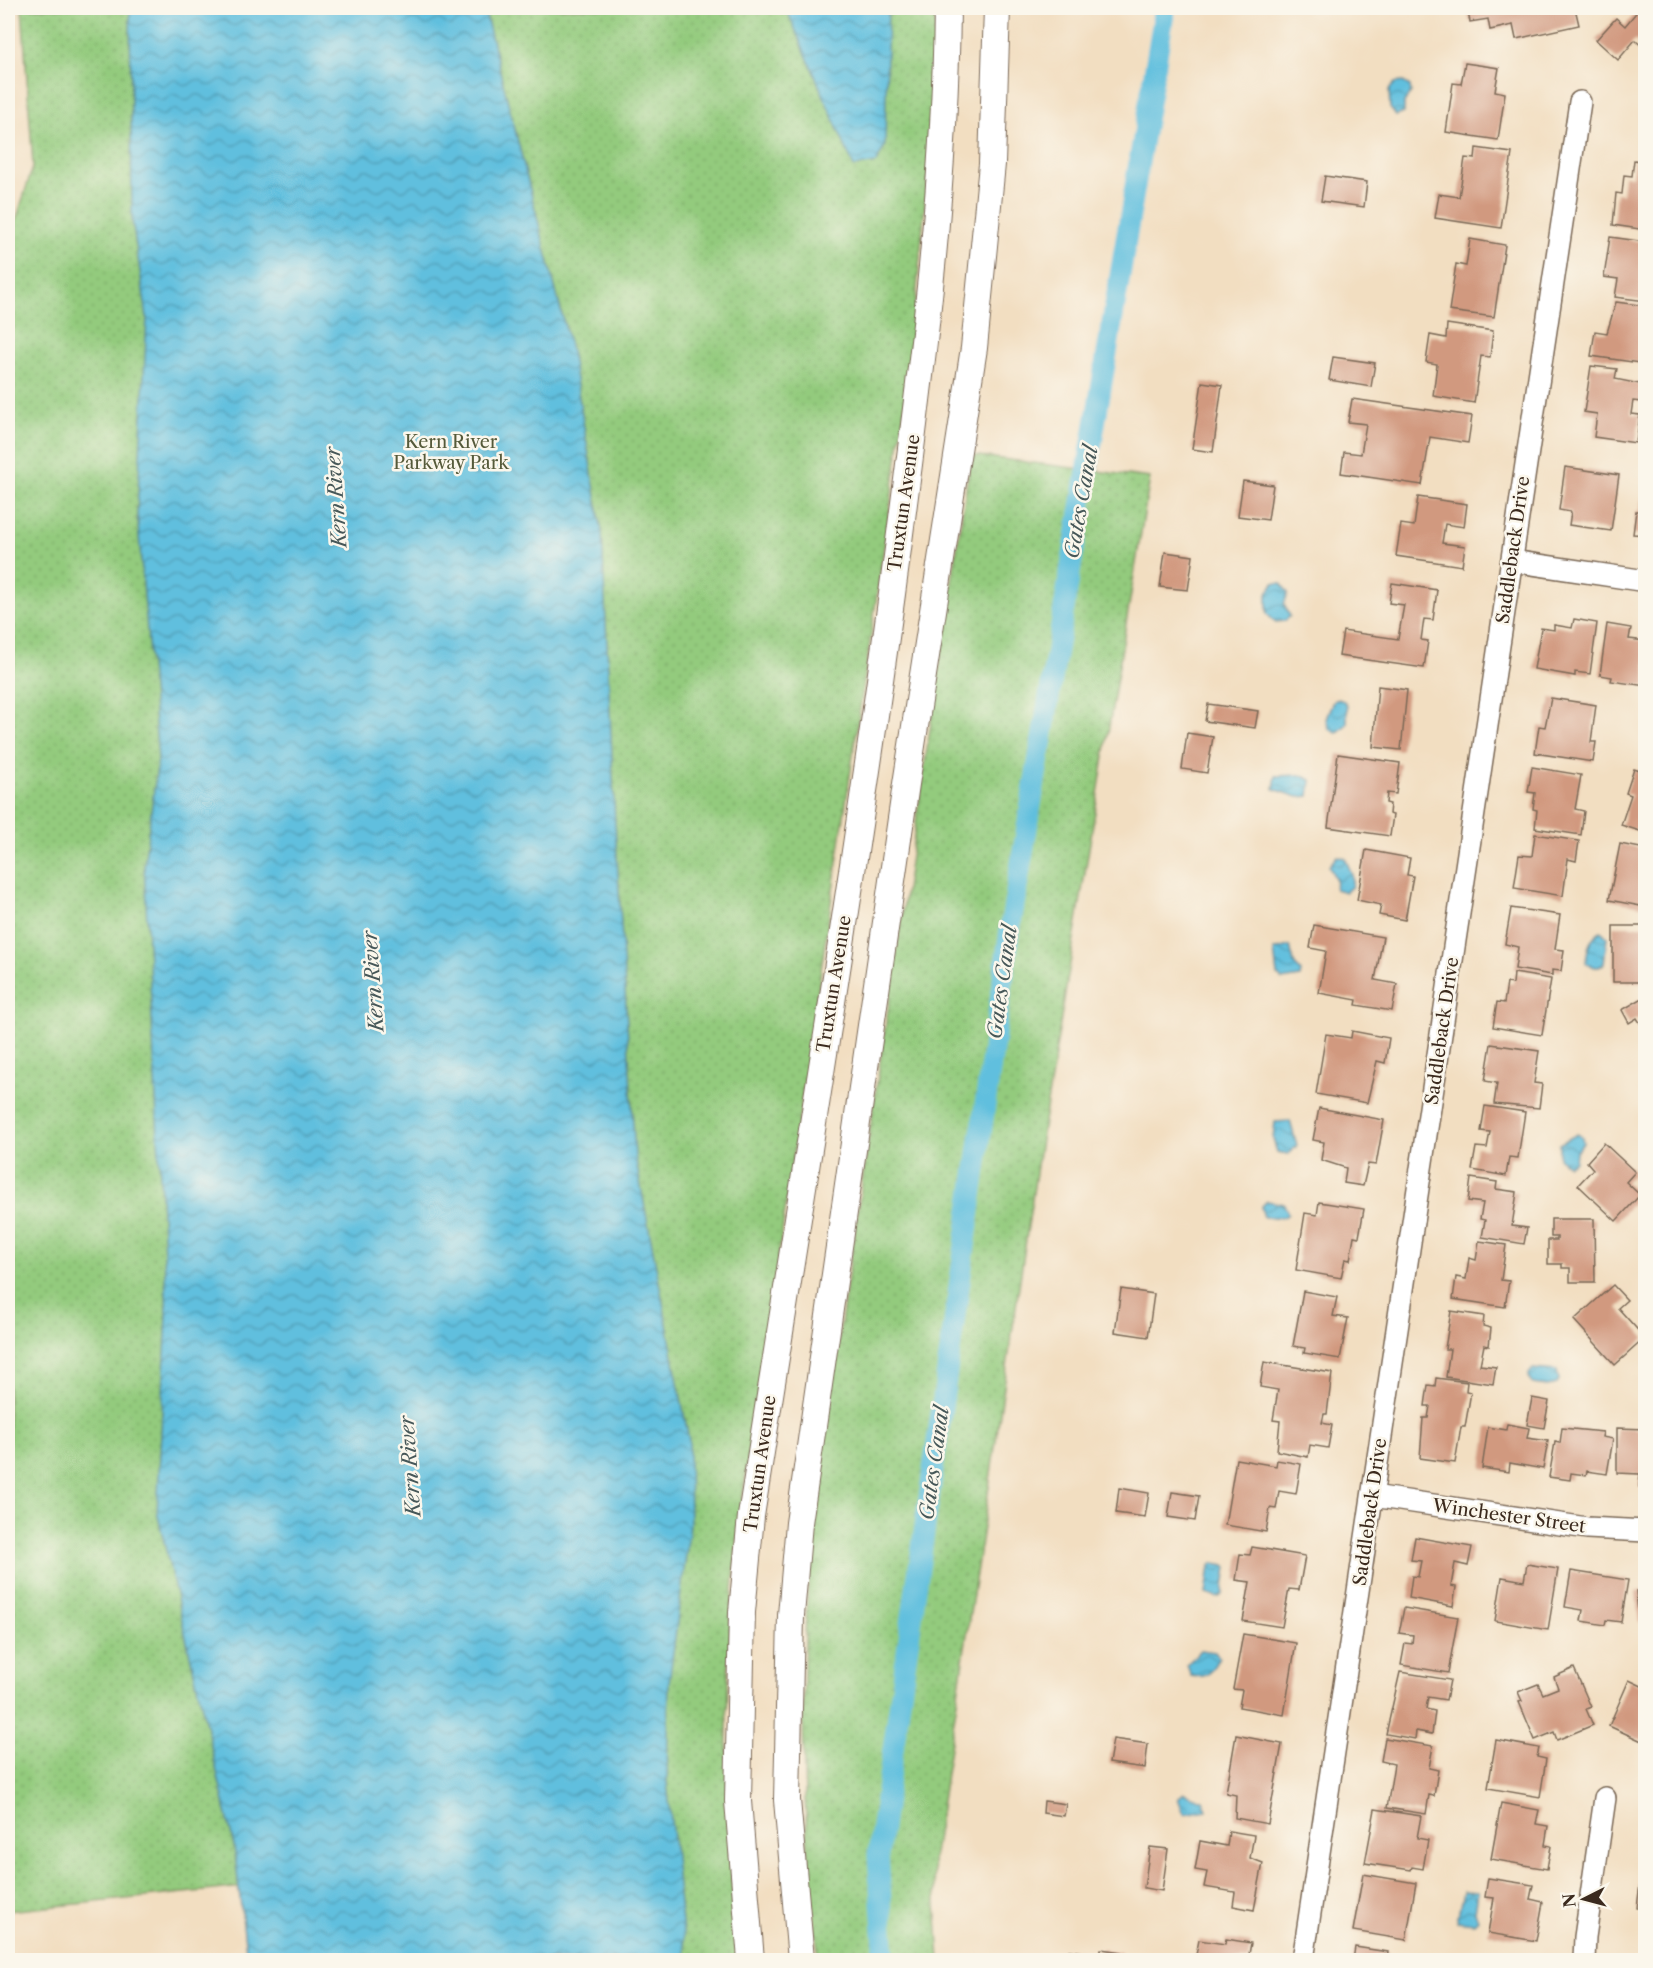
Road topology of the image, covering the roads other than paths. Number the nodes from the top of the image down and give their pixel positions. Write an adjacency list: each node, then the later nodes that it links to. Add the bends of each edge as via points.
1 (947, 8): 9 (main road, Truxtun Avenue, via 943,161 924,353 866,783 751,1516 741,1612 738,1801)
2 (997, 8): 10 (main road, via 992,164 974,348 906,784 799,1523 791,1615 787,1800)
3 (1581, 102): 4 (street, Saddleback Drive)
4 (1512, 561): 5 (street); 6 (street, Saddleback Drive)
5 (1646, 581)
6 (1373, 1496): 7 (street, Winchester Street, via 1587,1528); 11 (street, Saddleback Drive)
7 (1646, 1531)
8 (1605, 1798): 12 (street)
9 (751, 1960)
10 (801, 1960)
11 (1303, 1960)
12 (1584, 1960)

